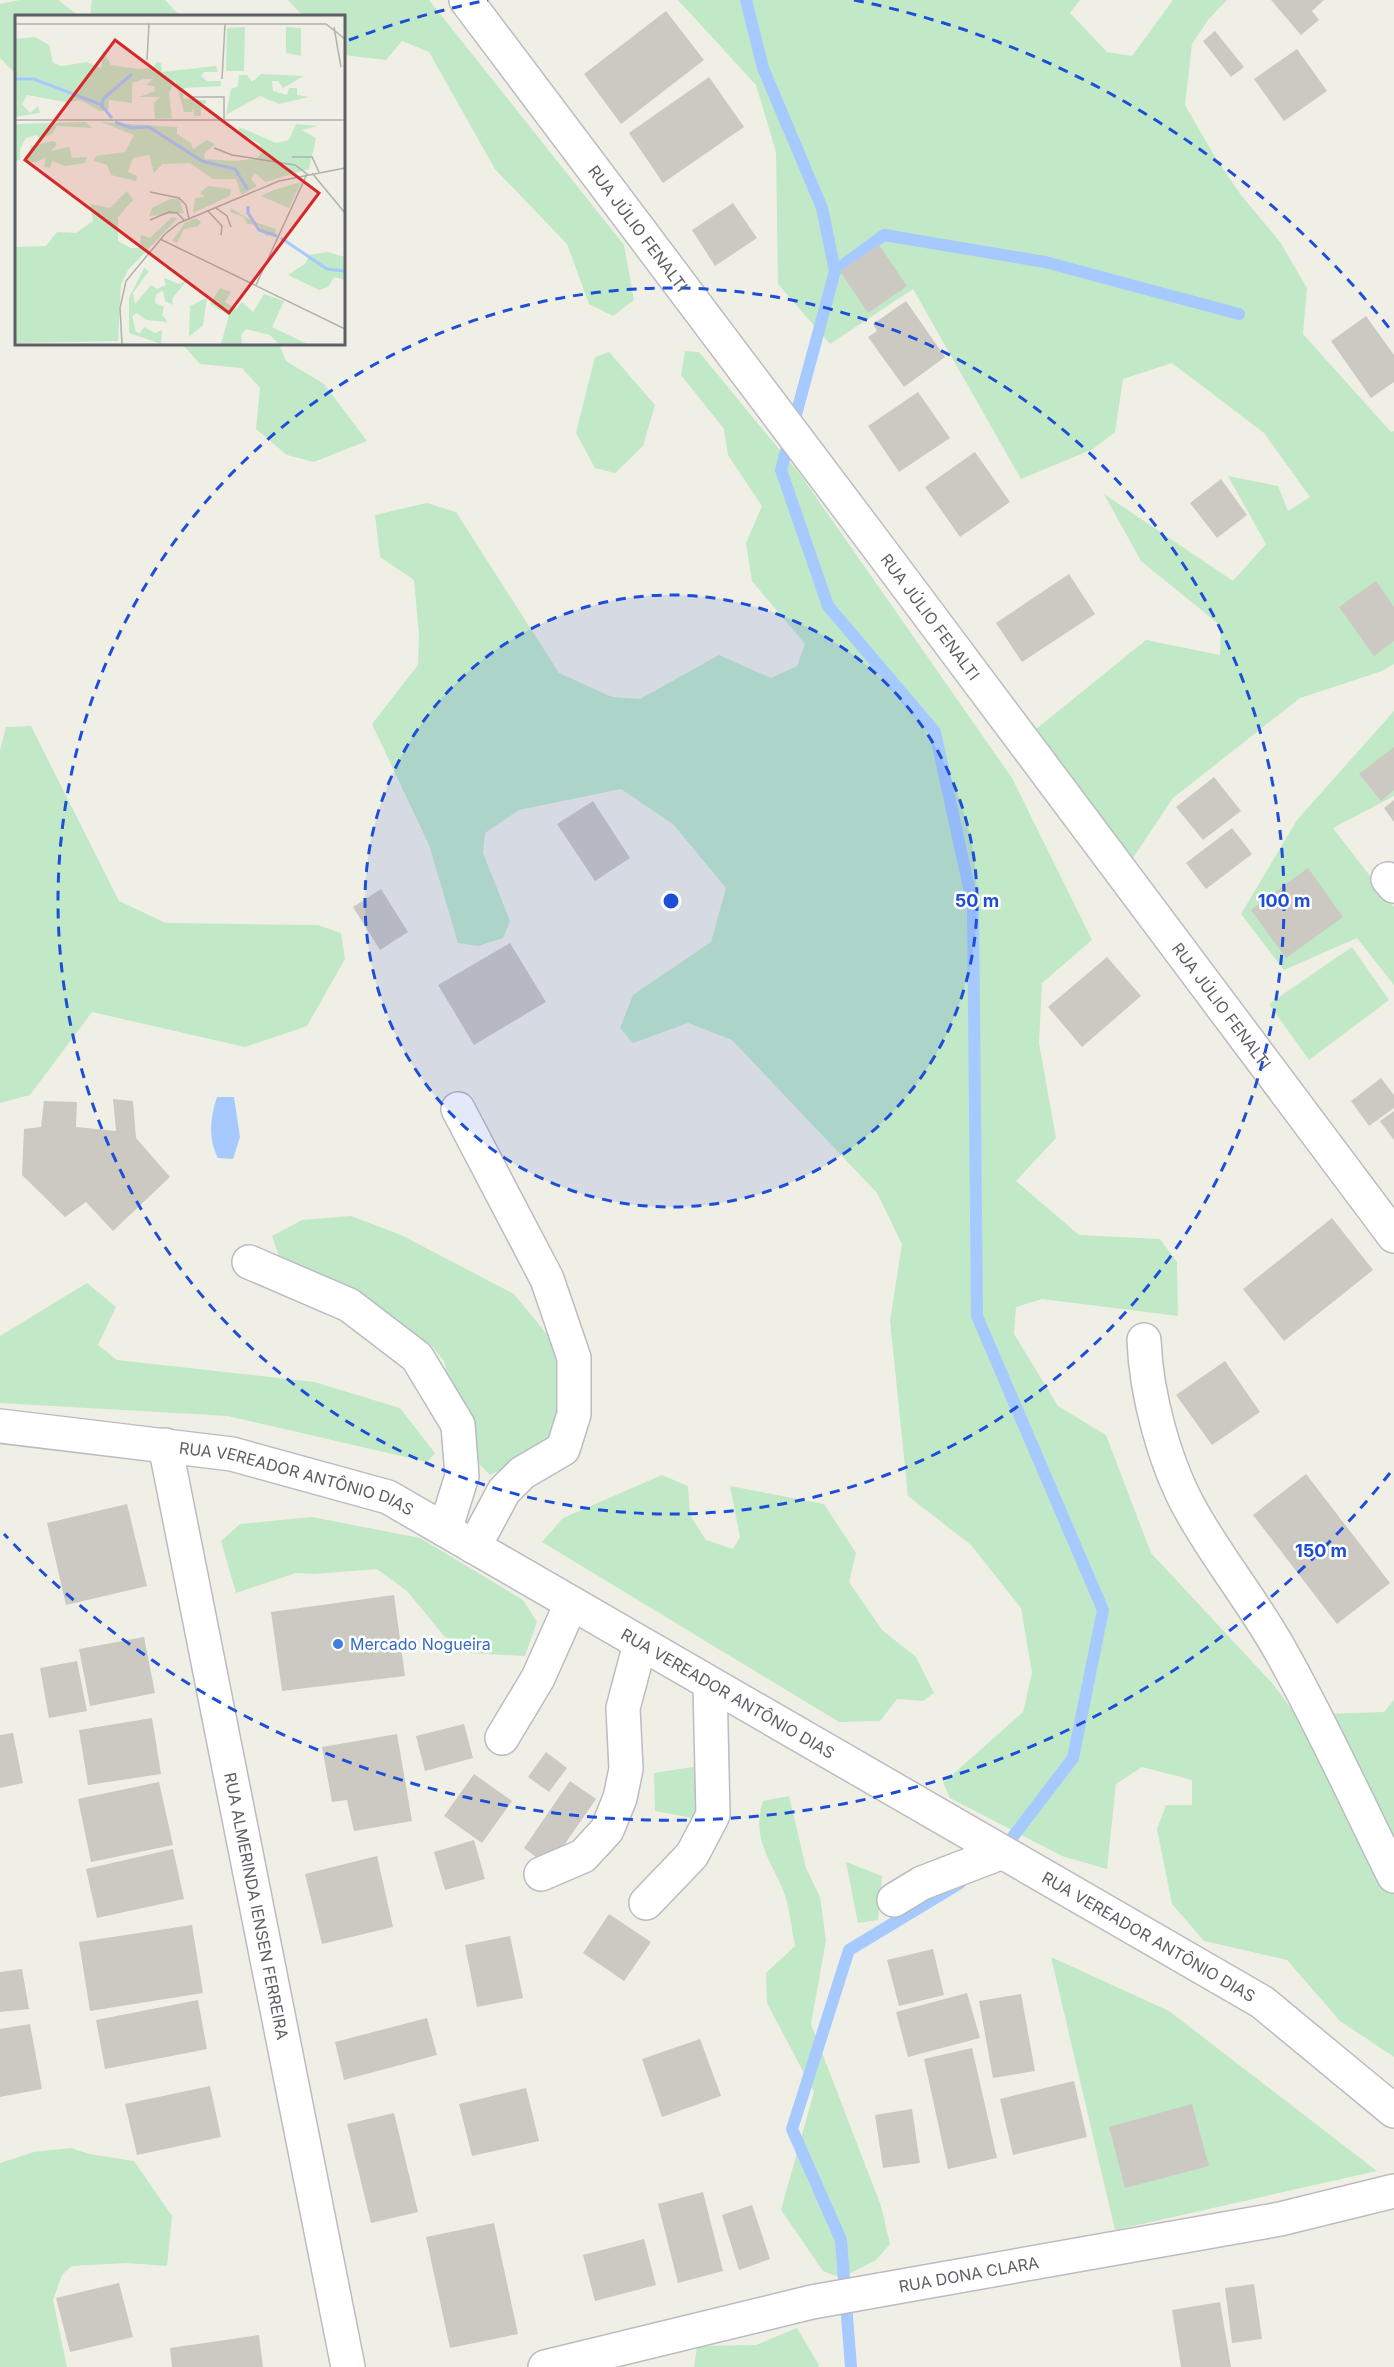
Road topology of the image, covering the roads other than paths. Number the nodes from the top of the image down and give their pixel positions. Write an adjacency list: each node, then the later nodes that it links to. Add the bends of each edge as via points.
1 (466, 0): 3 (street, RUA JÚLIO FENALTI)
2 (458, 1109): 9 (street, via 547,1280 574,1359 574,1414 563,1449 522,1473 504,1491)
3 (1394, 1236)
4 (249, 1262): 8 (street, via 349,1305 417,1357 458,1425 462,1476)
5 (1144, 1340): 16 (street, via 1161,1441 1192,1512 1311,1705)
6 (0, 1426): 7 (street, RUA VEREADOR ANTÔNIO DIAS)
7 (165, 1445): 8 (street, RUA VEREADOR ANTÔNIO DIAS, via 232,1454 388,1497); 21 (street, RUA ALMERINDA IENSEN FERREIRA)
8 (445, 1530): 9 (street, RUA VEREADOR ANTÔNIO DIAS)
9 (474, 1547): 10 (street, RUA VEREADOR ANTÔNIO DIAS)
10 (571, 1604): 11 (street, RUA VEREADOR ANTÔNIO DIAS); 13 (street, via 538,1678)
11 (640, 1644): 12 (street, RUA VEREADOR ANTÔNIO DIAS); 15 (street, via 623,1708 626,1769 607,1830 583,1856)
12 (710, 1684): 14 (street, RUA VEREADOR ANTÔNIO DIAS); 18 (street, via 713,1815 692,1855)
13 (502, 1738)
14 (1000, 1853): 17 (street, via 922,1883); 19 (street, RUA VEREADOR ANTÔNIO DIAS, via 1262,2002)
15 (541, 1874)
16 (1394, 1876)
17 (894, 1900)
18 (646, 1903)
19 (1394, 2110)
20 (1394, 2191): 22 (street, RUA DONA CLARA, via 1280,2219 812,2302)
21 (348, 2367)
22 (545, 2367)

